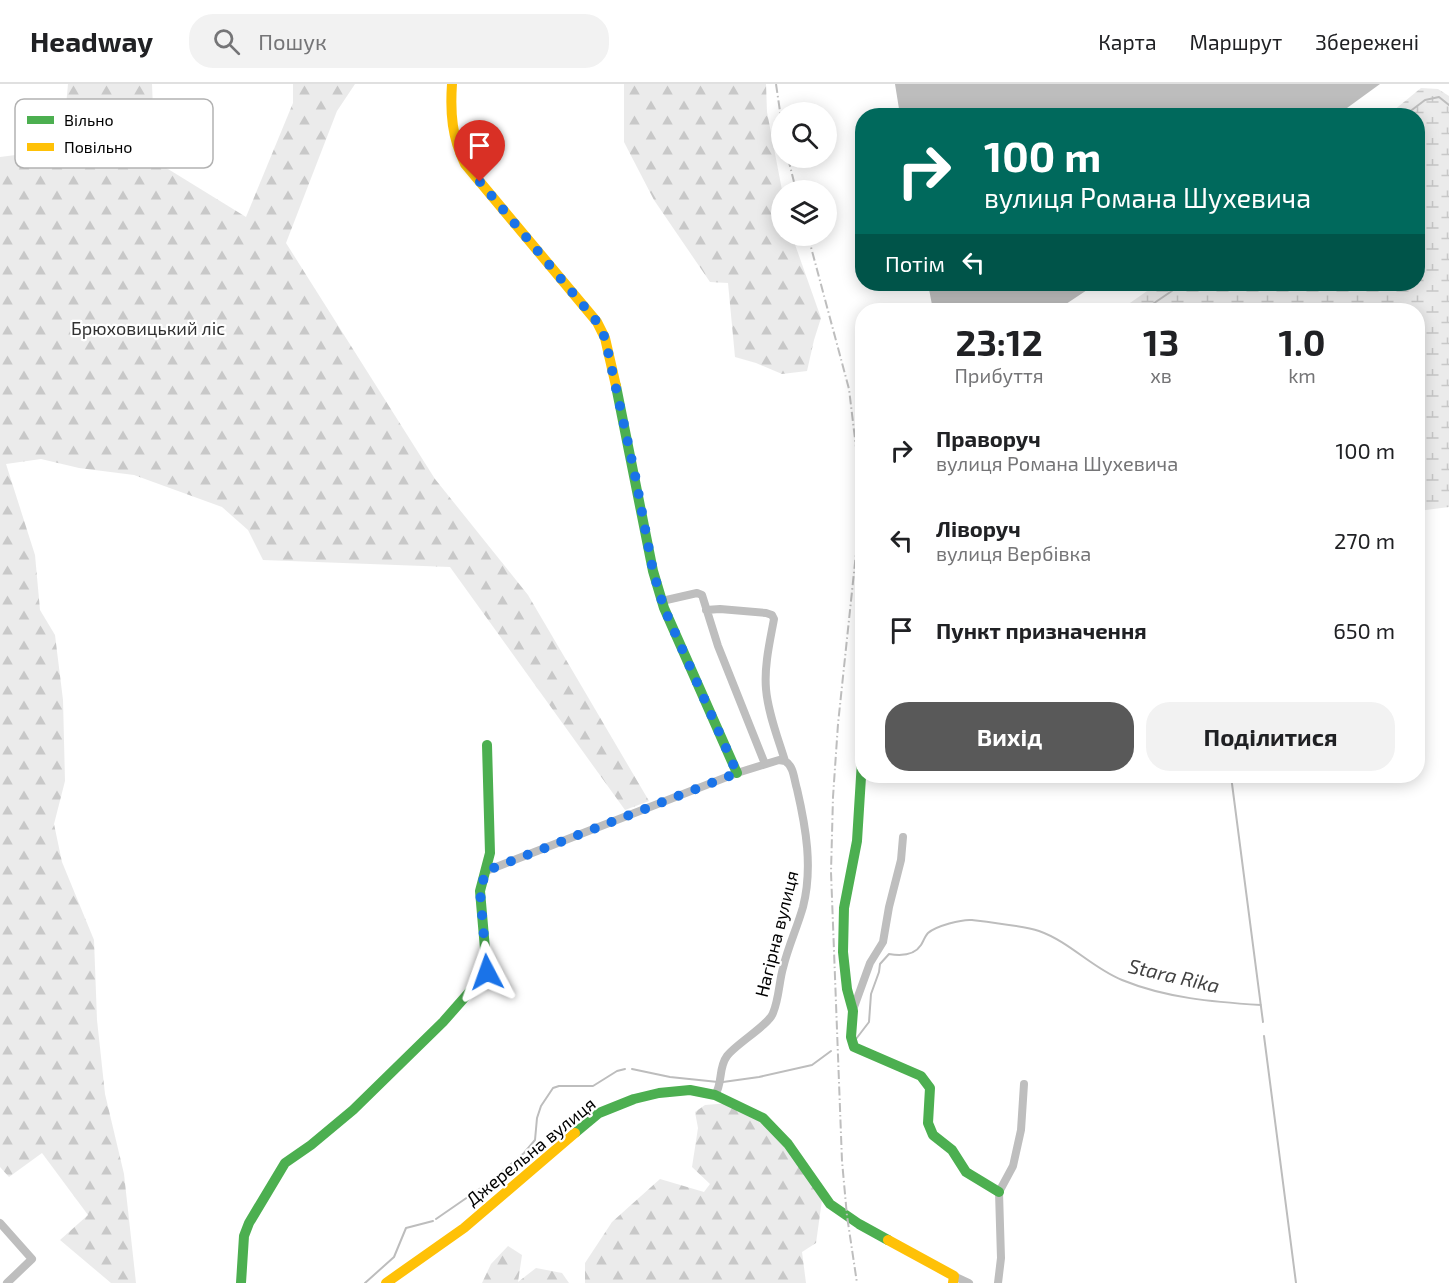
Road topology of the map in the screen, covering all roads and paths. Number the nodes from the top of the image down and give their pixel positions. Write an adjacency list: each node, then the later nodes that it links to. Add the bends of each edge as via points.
1 (452, 84): 2 (street, via 451,122 456,147 465,164 597,322 605,338)
2 (662, 601): 3 (street, via 698,593); 7 (street)
3 (706, 610): 5 (street, Нагірна вулиця, via 772,615 767,698); 6 (street)
4 (487, 745): 10 (street, via 490,853)
5 (785, 761): 6 (street); 13 (street, Нагірна вулиця, via 792,770 808,853 803,907 783,967 773,1014 727,1056)
6 (765, 764): 7 (street)
7 (737, 773): 10 (street)
8 (861, 783): 11 (street, via 857,841 844,908 843,952)
9 (903, 837): 11 (street, via 883,942 870,963)
10 (486, 871): 18 (street, via 480,891 487,972 447,1018 352,1110 285,1163 244,1236)
11 (853, 1011): 14 (street, via 853,1042 921,1076 930,1088 928,1122 933,1135 952,1150 966,1172)
12 (1024, 1084): 14 (street, via 1021,1130 1013,1166)
13 (717, 1092): 16 (street, Джерельна вулиця, via 769,1122 830,1204); 19 (street, Джерельна вулиця, via 659,1093 599,1113 464,1228)
14 (999, 1192): 21 (street)
15 (0, 1223): 17 (street, via 32,1259)
16 (954, 1280): 20 (street, Джерельна вулиця)
17 (7, 1283)
18 (241, 1283)
19 (386, 1283)
20 (969, 1283)
21 (998, 1283)

